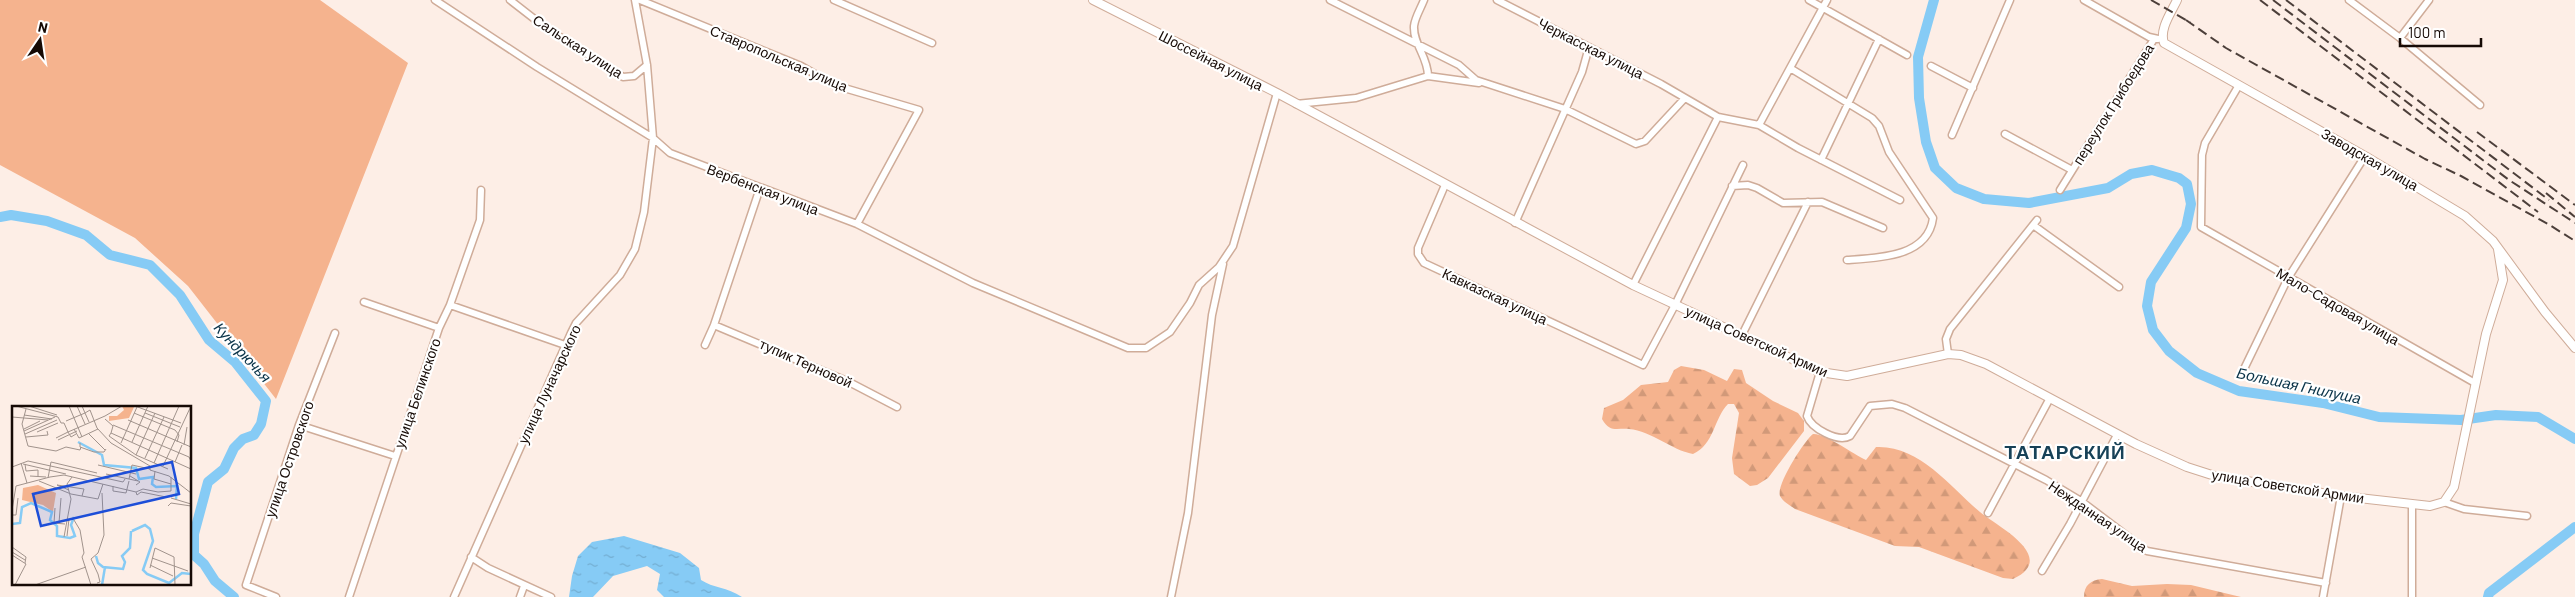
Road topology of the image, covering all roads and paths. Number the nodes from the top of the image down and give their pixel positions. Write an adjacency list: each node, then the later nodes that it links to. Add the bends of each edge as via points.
1 (435, 0): 43 (street, Вербенская улица)
2 (510, 0): 25 (street, Сальская улица, via 546,28 623,77 634,76)
3 (635, 0): 25 (street, улица Луначарского)
4 (640, 0): 56 (street, Ставропольская улица, via 801,66 834,85 919,110)
5 (834, 0): 21 (street)
6 (1093, 0): 32 (main road, Шоссейная улица)
7 (1330, 0): 22 (street)
8 (1424, 0): 22 (street, via 1414,25)
9 (1497, 0): 23 (street, Черкасская улица)
10 (1809, 0): 17 (street)
11 (1827, 0): 17 (street)
12 (2010, 0): 31 (street)
13 (2084, 0): 20 (street)
14 (2177, 0): 20 (main road)
15 (2349, 0): 18 (street)
16 (2429, 0): 18 (street)
17 (1823, 8): 19 (street); 27 (street)
18 (2400, 38): 36 (street)
19 (1879, 39): 24 (street); 35 (street)
20 (2158, 39): 30 (main road, Заводская улица); 47 (street, переулок Грибоедова)
21 (932, 43)
22 (1420, 47): 28 (street, via 1428,65); 29 (street)
23 (1589, 47): 33 (street, Черкасская улица); 37 (street)
24 (1907, 55)
25 (647, 65): 43 (street, улица Луначарского)
26 (1931, 66): 31 (street)
27 (1790, 68): 35 (street); 40 (street)
28 (1428, 76): 29 (street); 34 (street, via 1356,98)
29 (1486, 84): 37 (street)
30 (2239, 85): 44 (main road, Заводская улица); 61 (street, Мало-Садовая улица, via 2205,143 2201,227)
31 (1972, 88): 42 (street)
32 (1277, 94): 34 (main road, Шоссейная улица); 60 (street, via 1233,246)
33 (1684, 99): 37 (street, via 1641,144 1629,142); 38 (street, Черкасская улица)
34 (1296, 104): 39 (main road, Шоссейная улица)
35 (1847, 104): 45 (street); 59 (street, via 1872,118 1879,126 1889,152 1933,218 1931,230 1912,249)
36 (2480, 105)
37 (1565, 109): 55 (street)
38 (1718, 117): 40 (street, Черкасская улица); 64 (street)
39 (1328, 121): 48 (main road, улица Советской Армии)
40 (1759, 125): 45 (street, Черкасская улица)
41 (2005, 134): 47 (street, переулок Грибоедова)
42 (1952, 135)
43 (653, 138): 50 (street, Вербенская улица, via 670,153); 73 (street, улица Луначарского, via 644,212 635,249 613,285 576,323)
44 (2365, 156): 58 (main road, Заводская улица, via 2465,216); 61 (street)
45 (1821, 160): 53 (street, Черкасская улица)
46 (1743, 165): 49 (street)
47 (2072, 170): 52 (street, переулок Грибоедова)
48 (1445, 185): 55 (main road, улица Советской Армии); 67 (street, Кавказская улица, via 1418,248 1424,263 1642,365)
49 (1732, 186): 54 (street, via 1748,185 1783,203); 67 (street)
50 (760, 188): 56 (street, Вербенская улица); 69 (street)
51 (481, 190): 68 (street, улица Белинского, via 480,220)
52 (2060, 190)
53 (1900, 200)
54 (1808, 202): 57 (street, via 1822,202); 72 (street)
55 (1514, 223): 64 (main road, улица Советской Армии)
56 (857, 224): 60 (street, Вербенская улица, via 973,283 1111,343 1138,350 1158,341 1174,326 1199,285)
57 (1883, 228)
58 (2498, 249): 62 (main road, Заводская улица); 63 (main road)
59 (1848, 260)
60 (1223, 263): 101 (street, via 1212,315 1188,513)
61 (2288, 278): 77 (street); 79 (street, Мало-Садовая улица)
62 (2520, 279): 63 (main road); 75 (main road, Заводская улица)
63 (2503, 280): 79 (main road)
64 (1633, 285): 67 (main road, улица Советской Армии)
65 (2119, 287): 76 (street, via 2035,223 1950,329 1946,339)
66 (364, 302): 70 (street)
67 (1675, 304): 72 (main road, улица Советской Армии)
68 (450, 305): 70 (street, улица Белинского); 73 (street)
69 (714, 325): 74 (street); 81 (street, тупик Терновой, via 849,382)
70 (439, 328): 84 (street, улица Белинского)
71 (335, 333): 82 (street, улица Островского)
72 (1742, 336): 78 (main road, улица Советской Армии)
73 (565, 344): 92 (street, улица Луначарского)
74 (704, 345)
75 (2575, 348)
76 (1948, 354): 78 (main road, улица Советской Армии, via 1848,376); 80 (main road, улица Советской Армии, via 1986,364)
77 (2244, 370)
78 (1820, 372): 85 (street, Нежданная улица, via 1808,419 1835,437 1846,439 1850,436 1870,406 1892,404 1919,414)
79 (2475, 383): 88 (main road, via 2454,487)
80 (2050, 398): 83 (main road, улица Советской Армии); 85 (street)
81 (897, 407)
82 (299, 425): 84 (street); 96 (street, улица Островского, via 246,585)
83 (2117, 435): 86 (main road, улица Советской Армии, via 2214,476); 87 (street)
84 (395, 456): 97 (street, улица Белинского)
85 (2014, 465): 87 (street, Нежданная улица); 90 (street)
86 (2341, 496): 89 (main road, улица Советской Армии); 94 (street)
87 (2081, 501): 93 (street); 94 (street, Нежданная улица, via 2147,551)
88 (2444, 502): 89 (main road, улица Советской Армии, via 2430,506); 91 (street, улица Советской Армии, via 2464,509)
89 (2412, 504): 103 (street)
90 (1988, 514)
91 (2527, 516)
92 (472, 557): 95 (street); 98 (street, улица Луначарского)
93 (2042, 571)
94 (2326, 583): 102 (street)
95 (524, 586): 99 (street); 100 (street)
96 (276, 597)
97 (349, 597)
98 (454, 597)
99 (520, 597)
100 (551, 597)
101 (1171, 597)
102 (2323, 597)
103 (2412, 597)

